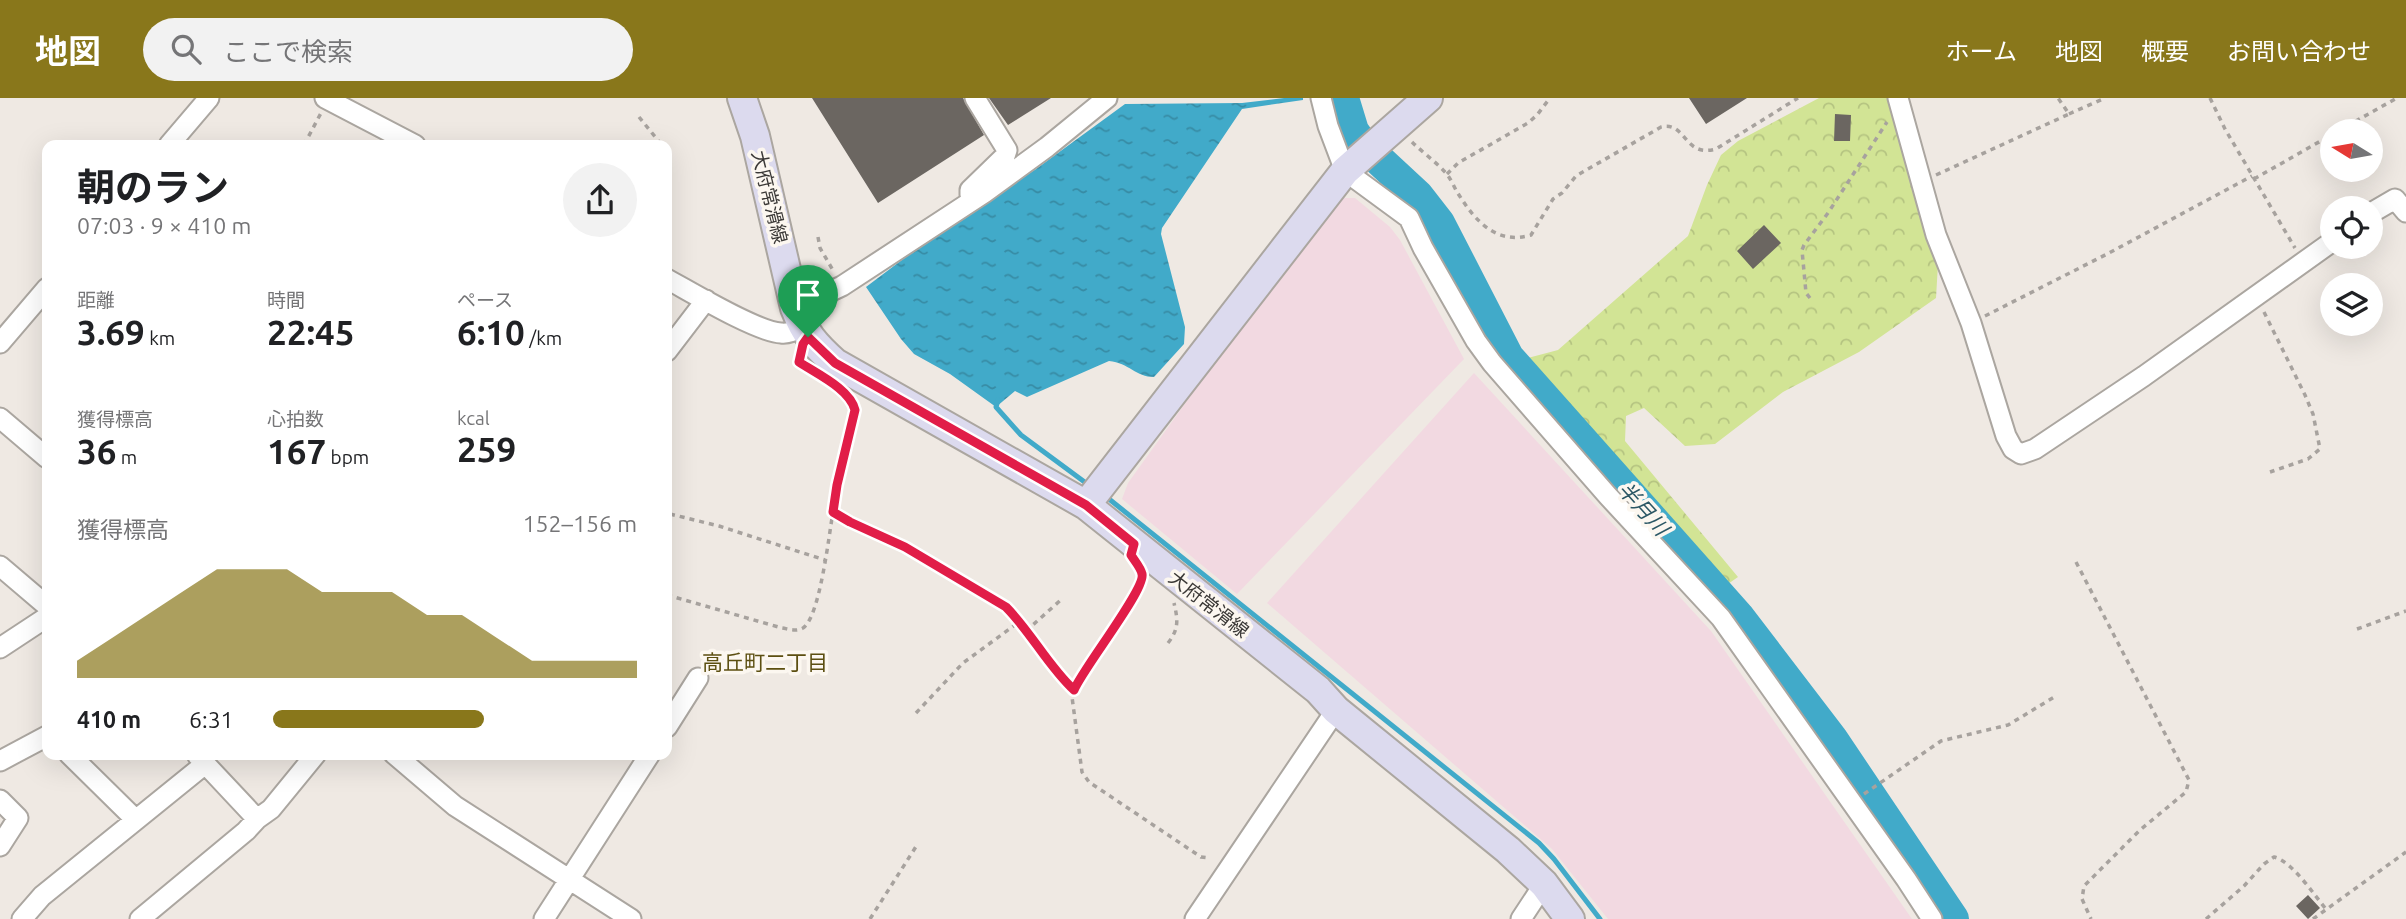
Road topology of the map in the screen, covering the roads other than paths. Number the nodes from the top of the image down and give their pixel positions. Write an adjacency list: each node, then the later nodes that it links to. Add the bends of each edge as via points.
1 (209, 98): 9 (street)
2 (742, 98): 19 (main road, 大府常滑線)
3 (975, 98): 12 (street, via 1007,150 970,190)
4 (1107, 98): 12 (street)
5 (1321, 98): 11 (street, via 1328,126)
6 (1428, 98): 11 (main road)
7 (327, 99): 10 (street)
8 (1899, 103): 15 (street, via 1936,235 1971,323 2006,436 2021,454 2144,376)
9 (173, 140)
10 (405, 140)
11 (1351, 166): 24 (main road); 53 (street, via 1409,218 1492,363 1721,618)
12 (969, 203): 19 (street)
13 (2383, 206): 14 (street, via 2395,199)
14 (2406, 212)
15 (2320, 250)
16 (672, 282): 18 (street)
17 (42, 294): 20 (street)
18 (706, 300): 19 (street, via 779,333 791,332); 21 (street)
19 (798, 317): 24 (main road, 大府常滑線, via 812,342 835,363)
20 (0, 343)
21 (672, 344)
22 (0, 418): 23 (street)
23 (42, 454)
24 (1086, 505): 30 (main road, 大府常滑線, via 1318,690)
25 (0, 566): 26 (street)
26 (42, 602)
27 (42, 620): 28 (street)
28 (0, 648)
29 (698, 678): 31 (street)
30 (1336, 710): 45 (main road, 大府常滑線); 50 (street)
31 (672, 719)
32 (42, 739): 39 (street)
33 (75, 760): 42 (street)
34 (200, 760): 42 (street)
35 (202, 760): 41 (street)
36 (311, 760): 41 (street, via 271,809)
37 (401, 760): 44 (street, via 455,806)
38 (646, 760): 44 (street)
39 (0, 761)
40 (0, 800): 43 (street, via 18,818)
41 (257, 819): 47 (street)
42 (136, 820): 46 (street, via 42,896)
43 (0, 846)
44 (570, 880): 48 (street); 49 (street)
45 (1544, 884): 51 (street); 52 (main road, 大府常滑線)
46 (22, 919)
47 (141, 919)
48 (544, 919)
49 (631, 919)
50 (1195, 919)
51 (1521, 919)
52 (1570, 919)
53 (1932, 919)

